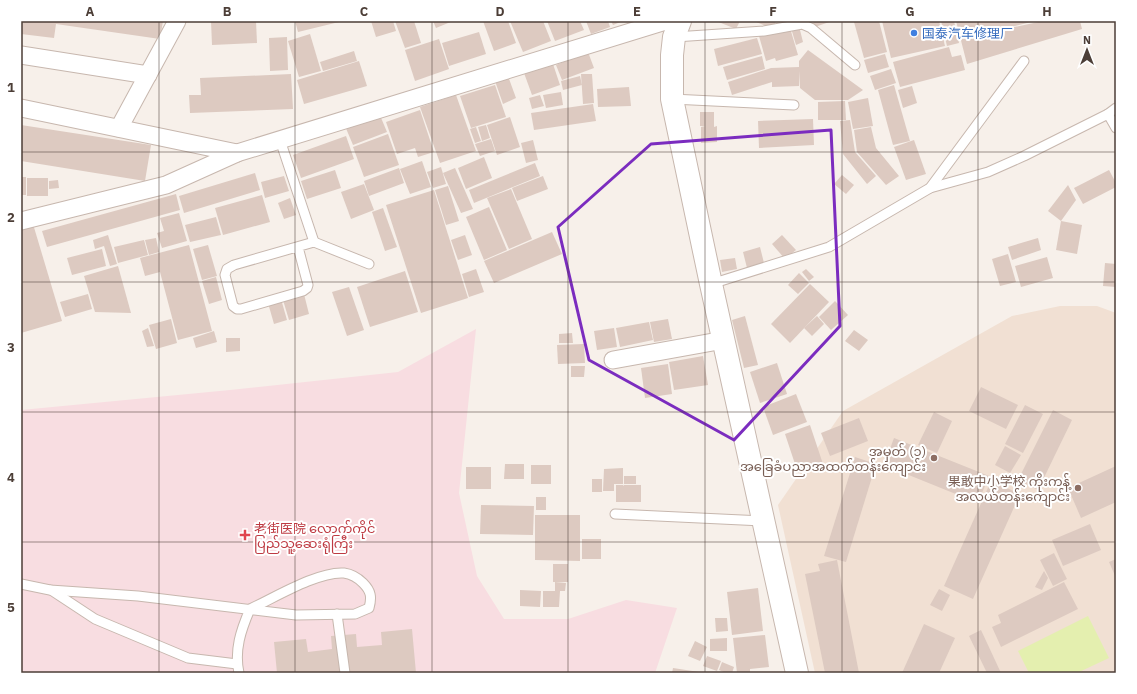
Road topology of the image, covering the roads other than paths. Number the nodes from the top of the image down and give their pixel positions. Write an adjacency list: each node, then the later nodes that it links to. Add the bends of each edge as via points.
1 (177, 21): 6 (street)
2 (674, 26): 5 (lane, via 764,31 802,24 811,28); 7 (street); 14 (street)
3 (21, 55): 6 (street)
4 (1024, 61): 16 (lane)
5 (855, 65)
6 (148, 75): 12 (street)
7 (672, 99): 8 (lane); 21 (street)
8 (794, 105)
9 (21, 108): 12 (street)
10 (1116, 108): 11 (lane)
11 (1108, 114): 13 (lane); 16 (lane, via 988,172)
12 (119, 128): 15 (street)
13 (1116, 128)
14 (280, 140): 15 (street); 18 (lane)
15 (237, 153): 17 (street, via 166,185)
16 (930, 188): 21 (lane, via 828,247)
17 (21, 221)
18 (314, 242): 19 (lane); 20 (lane)
19 (298, 247): 19 (lane, via 307,288 236,309 225,275 227,270 234,265)
20 (369, 264)
21 (711, 284): 22 (street)
22 (724, 340): 23 (street); 25 (street)
23 (613, 360)
24 (615, 514): 25 (lane)
25 (763, 521): 32 (street)
26 (21, 584): 27 (lane)
27 (50, 590): 28 (lane, via 138,596); 30 (lane, via 95,619 188,658)
28 (250, 609): 29 (lane, via 296,614); 29 (lane, via 329,574 345,573 362,582 372,597 368,608 362,611 355,614); 30 (lane, via 240,634)
29 (338, 614): 31 (lane)
30 (238, 669)
31 (345, 673)
32 (797, 673)

